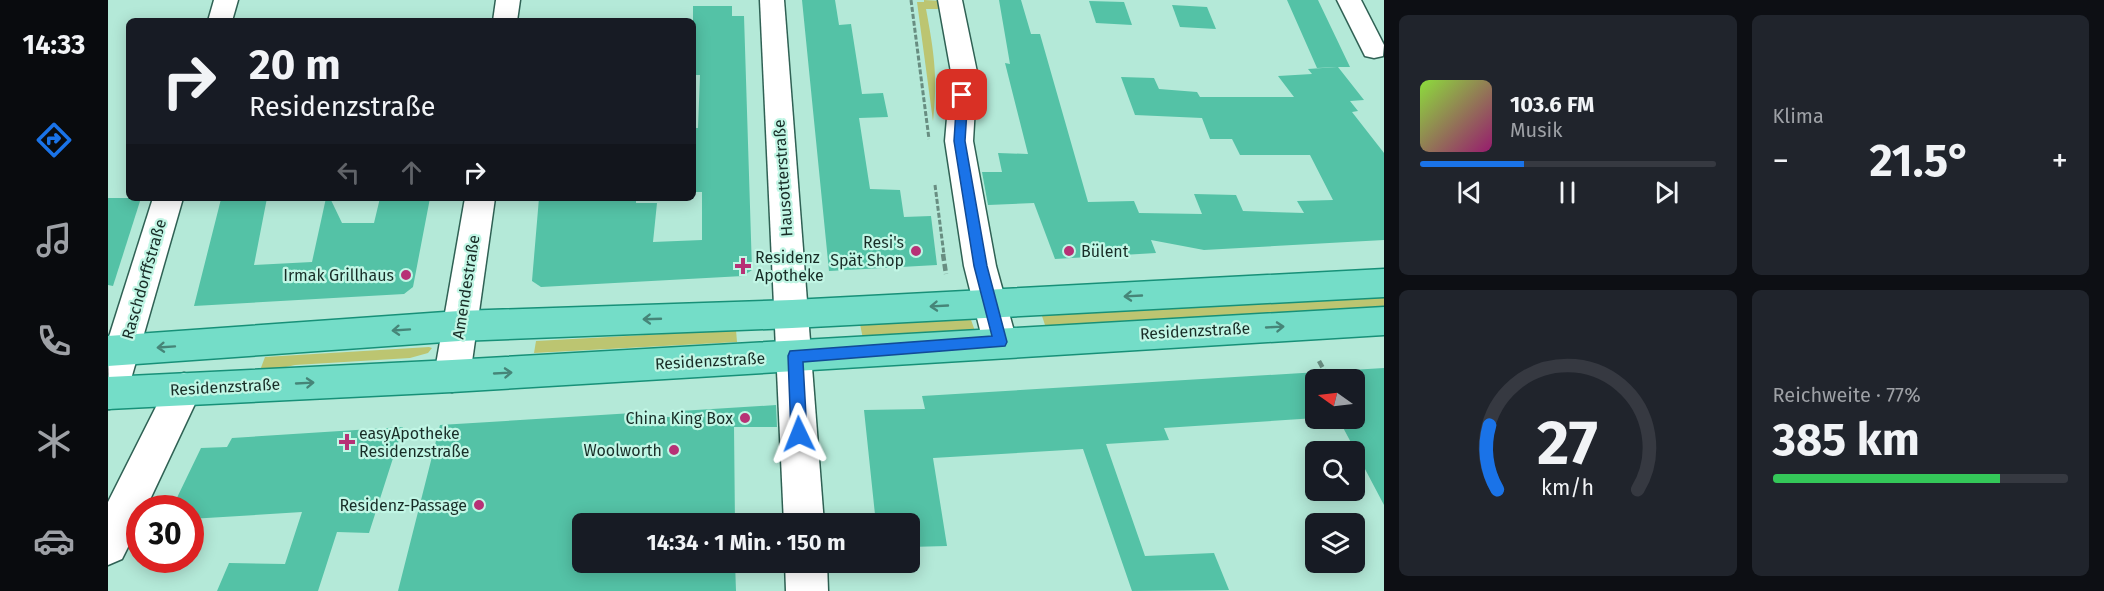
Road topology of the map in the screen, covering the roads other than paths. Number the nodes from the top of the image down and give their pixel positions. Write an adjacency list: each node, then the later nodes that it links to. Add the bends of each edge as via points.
1 (226, 0): 6 (street)
2 (508, 0): 7 (street)
3 (772, 0): 13 (street, Hausotterstraße)
4 (950, 0): 12 (street, via 964,72 959,141)
5 (1349, 0): 8 (street)
6 (221, 18)
7 (505, 18)
8 (1374, 50)
9 (167, 201): 17 (street, Raschdorffstraße)
10 (480, 201): 15 (street, Amendestraße)
11 (1384, 283): 12 (main road, one-way to 12)
12 (990, 303): 13 (main road, one-way to 13); 16 (street)
13 (792, 314): 15 (main road, one-way to 15); 18 (street, Hausotterstraße)
14 (1384, 321): 16 (main road, Residenzstraße, one-way to 14)
15 (459, 326): 17 (main road, one-way to 17); 19 (street, Amendestraße)
16 (1000, 342): 18 (main road, Residenzstraße)
17 (116, 350): 21 (street, Raschdorffstraße)
18 (795, 356): 19 (main road, Residenzstraße, one-way to 18); 22 (street, Hausotterstraße)
19 (452, 376): 20 (main road, Residenzstraße, one-way to 19)
20 (184, 389): 21 (main road, Residenzstraße); 23 (street)
21 (109, 393)
22 (803, 513)
23 (108, 545)
24 (806, 573): 25 (street)
25 (807, 591)

